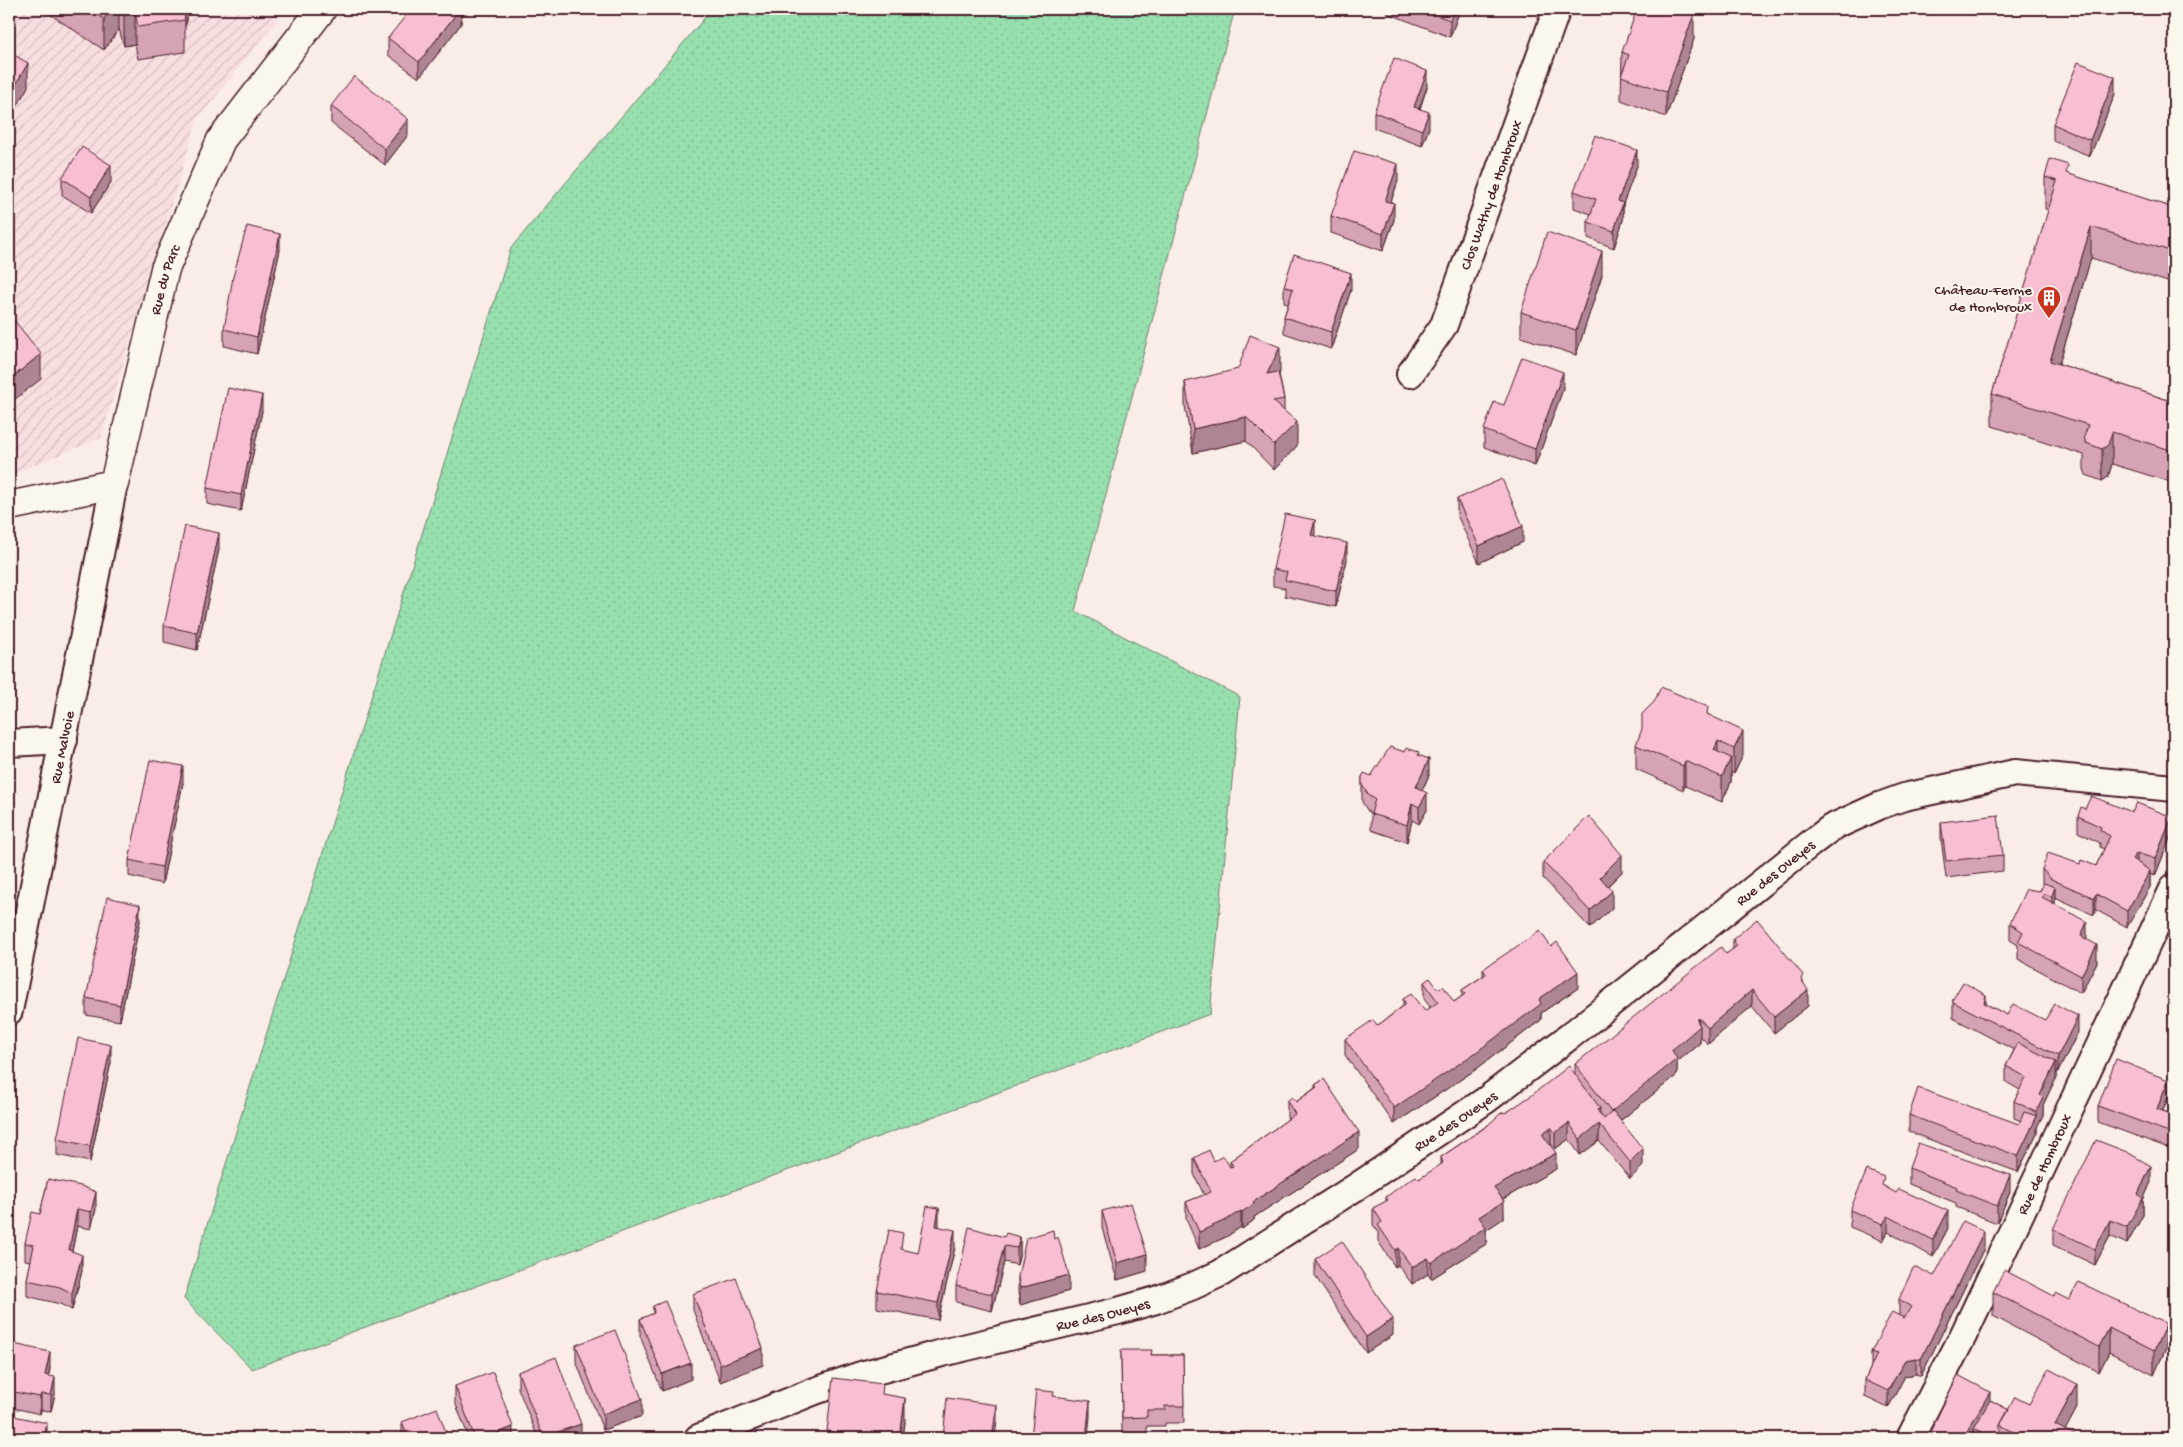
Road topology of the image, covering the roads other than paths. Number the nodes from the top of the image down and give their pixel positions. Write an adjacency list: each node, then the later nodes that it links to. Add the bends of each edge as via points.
1 (322, 9): 4 (street, Rue du Parc, via 221,140 165,269)
2 (1558, 9): 3 (street, Clos Wathy de Hombroux, via 1444,326)
3 (1410, 374)
4 (114, 484): 5 (street); 6 (street, Rue Malvoie)
5 (9, 506)
6 (64, 740): 7 (street); 10 (street, Rue Malvoie)
7 (9, 743)
8 (2174, 788): 12 (street, Rue des Oveyes, via 2015,773 1904,797 1870,809 1831,828 1486,1100 1221,1272 1193,1286 1118,1311 861,1375)
9 (2174, 887): 13 (street, Rue de Hombroux, via 1963,1336)
10 (16, 942): 11 (street, Rue Malvoie)
11 (9, 1011)
12 (698, 1438)
13 (1910, 1438)

